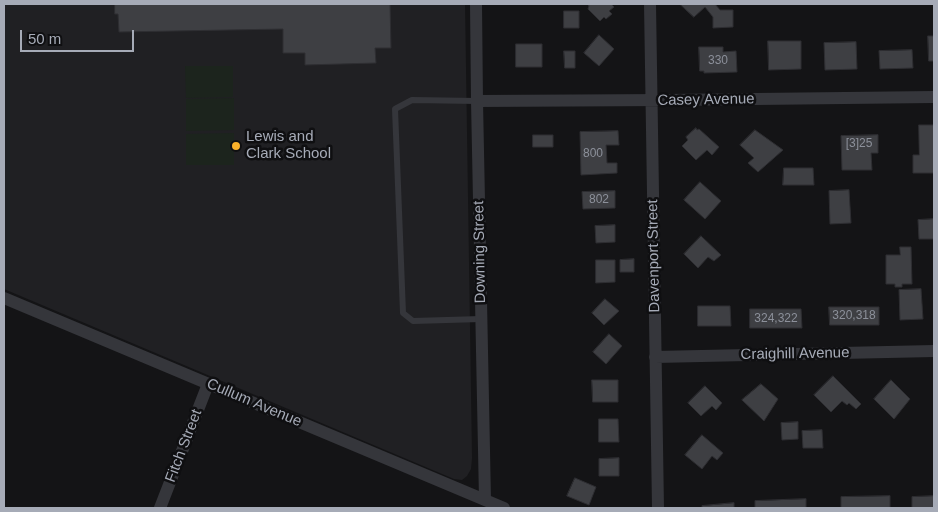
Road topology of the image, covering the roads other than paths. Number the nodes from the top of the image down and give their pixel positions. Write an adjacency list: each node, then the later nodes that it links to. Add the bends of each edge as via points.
1 (476, 4): 5 (street, Downing Street)
2 (650, 4): 4 (street, Davenport Street)
3 (934, 96): 4 (street, Casey Avenue)
4 (652, 100): 5 (street, Casey Avenue); 9 (street, Davenport Street)
5 (477, 101): 7 (street, Downing Street); 7 (lane, via 412,100 395,109 402,313 413,321)
6 (4, 298): 10 (street, Cullum Avenue)
7 (481, 320): 11 (street, Downing Street)
8 (934, 352): 9 (street, Craighill Avenue)
9 (655, 357): 14 (street, Davenport Street)
10 (208, 384): 11 (street, Cullum Avenue); 12 (street, Fitch Street)
11 (484, 500): 13 (street, Cullum Avenue)
12 (160, 508)
13 (504, 508)
14 (658, 508)

